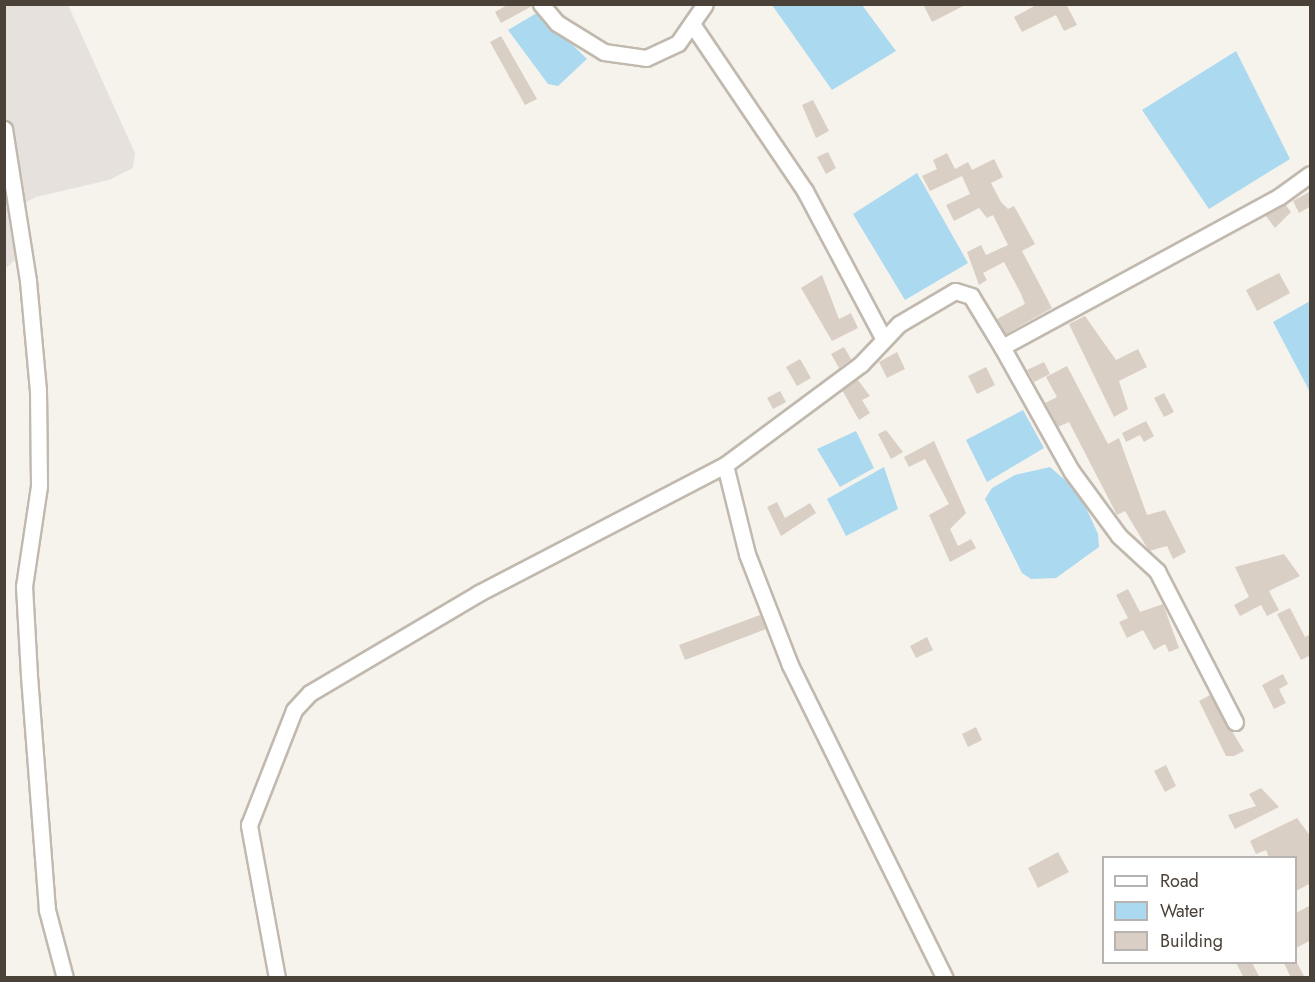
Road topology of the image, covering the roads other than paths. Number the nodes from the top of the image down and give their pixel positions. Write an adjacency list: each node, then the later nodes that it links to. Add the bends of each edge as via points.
1 (541, 4): 3 (street, via 557,23 604,52 646,58)
2 (705, 4): 3 (street)
3 (694, 27): 6 (street, via 805,191)
4 (4, 129): 10 (street, via 28,281 38,390 39,486 24,586 47,909)
5 (1311, 174): 7 (street, via 1280,196)
6 (883, 338): 7 (street, via 898,324 964,291); 8 (street, via 842,379)
7 (1002, 347): 9 (street, via 1072,472 1119,536 1157,571)
8 (725, 465): 11 (street, via 389,644 310,693 294,710 249,825); 12 (street, via 747,554 790,665)
9 (1235, 722)
10 (65, 978)
11 (278, 978)
12 (945, 978)

